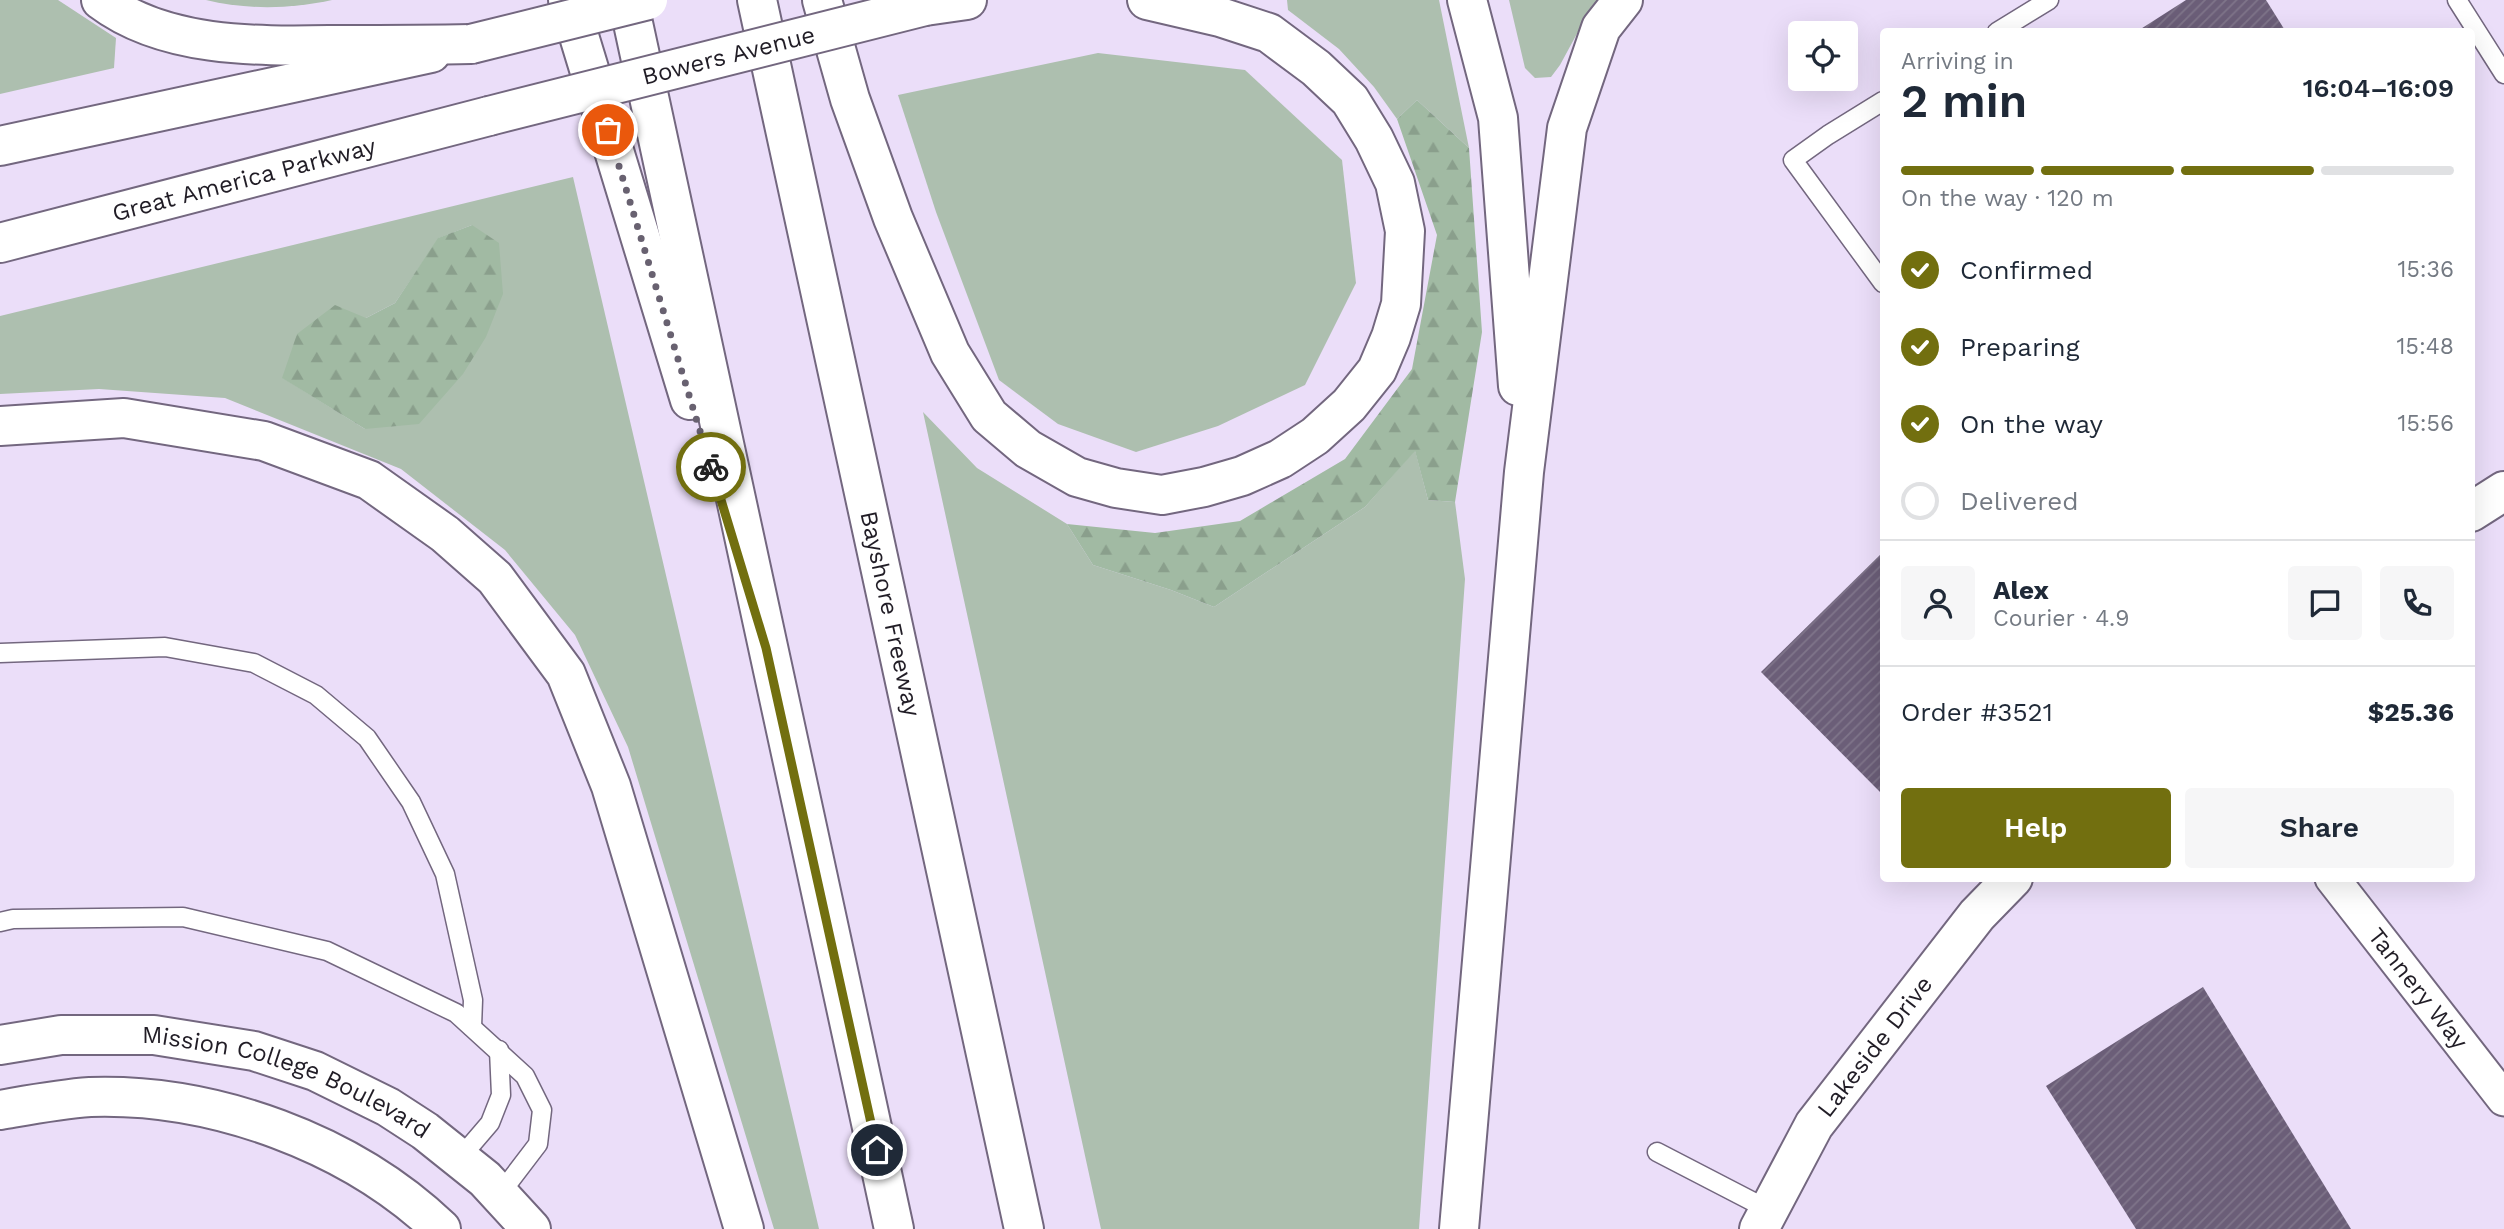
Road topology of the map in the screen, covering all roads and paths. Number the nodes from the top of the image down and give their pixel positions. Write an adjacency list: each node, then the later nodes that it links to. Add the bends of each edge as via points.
1 (101, 0): 16 (main road, via 173,34 245,46)
2 (568, 0): 27 (main road)
3 (628, 0): 27 (main road)
4 (648, 0): 16 (main road, bridge)
5 (757, 0): 45 (main road, Bayshore Freeway)
6 (822, 0): 8 (main road, via 850,99 892,218 950,354 989,416 1028,449 1077,477 1162,495 1242,476 1280,459 1349,405 1377,370 1391,337 1401,304 1405,231 1395,183 1374,139 1350,100 1316,68 1269,33)
7 (967, 0): 19 (main road, Bowers Avenue, bridge, via 925,6)
8 (1147, 0)
9 (1467, 0): 24 (main road, via 1497,118)
10 (1623, 0): 24 (main road, via 1601,28 1567,128)
11 (2049, 0): 13 (lane)
12 (2457, 0): 15 (lane)
13 (2004, 28)
14 (2475, 28): 17 (lane)
15 (2475, 28)
16 (471, 44): 20 (main road)
17 (2504, 74)
18 (1880, 103): 22 (lane, via 1793,160)
19 (489, 116): 21 (main road, Great America Parkway)
20 (0, 146)
21 (0, 243)
22 (1880, 279)
23 (0, 426): 43 (main road, via 124,418 264,441 369,480 445,534 495,578 566,674 611,786)
24 (1524, 472): 46 (main road)
25 (2504, 491): 26 (main road)
26 (2475, 509)
27 (766, 648): 44 (main road)
28 (0, 653): 32 (lane, via 165,647 254,663 316,695 367,738 411,802 445,874 473,1000)
29 (2009, 882): 40 (main road, Lakeside Drive, via 1977,915 1814,1125)
30 (2335, 882): 35 (street, Tannery Way)
31 (0, 922): 32 (lane, via 183,917 327,951 456,1013)
32 (471, 1027): 34 (lane)
33 (0, 1045): 38 (main road, Mission College Boulevard, via 61,1035 130,1034 254,1051 314,1071 388,1107)
34 (499, 1050): 38 (lane, via 501,1095 491,1123); 39 (lane, via 526,1076 542,1110 538,1144)
35 (2504, 1099)
36 (0, 1110): 41 (main road, Mission College Boulevard, via 90,1097 213,1110 278,1128 351,1162)
37 (1657, 1152): 40 (lane)
38 (460, 1158): 39 (main road, Mission College Boulevard)
39 (500, 1194): 42 (main road, Mission College Boulevard)
40 (1764, 1219)
41 (441, 1229)
42 (531, 1229)
43 (744, 1229)
44 (894, 1229)
45 (1024, 1229)
46 (1460, 1229)

